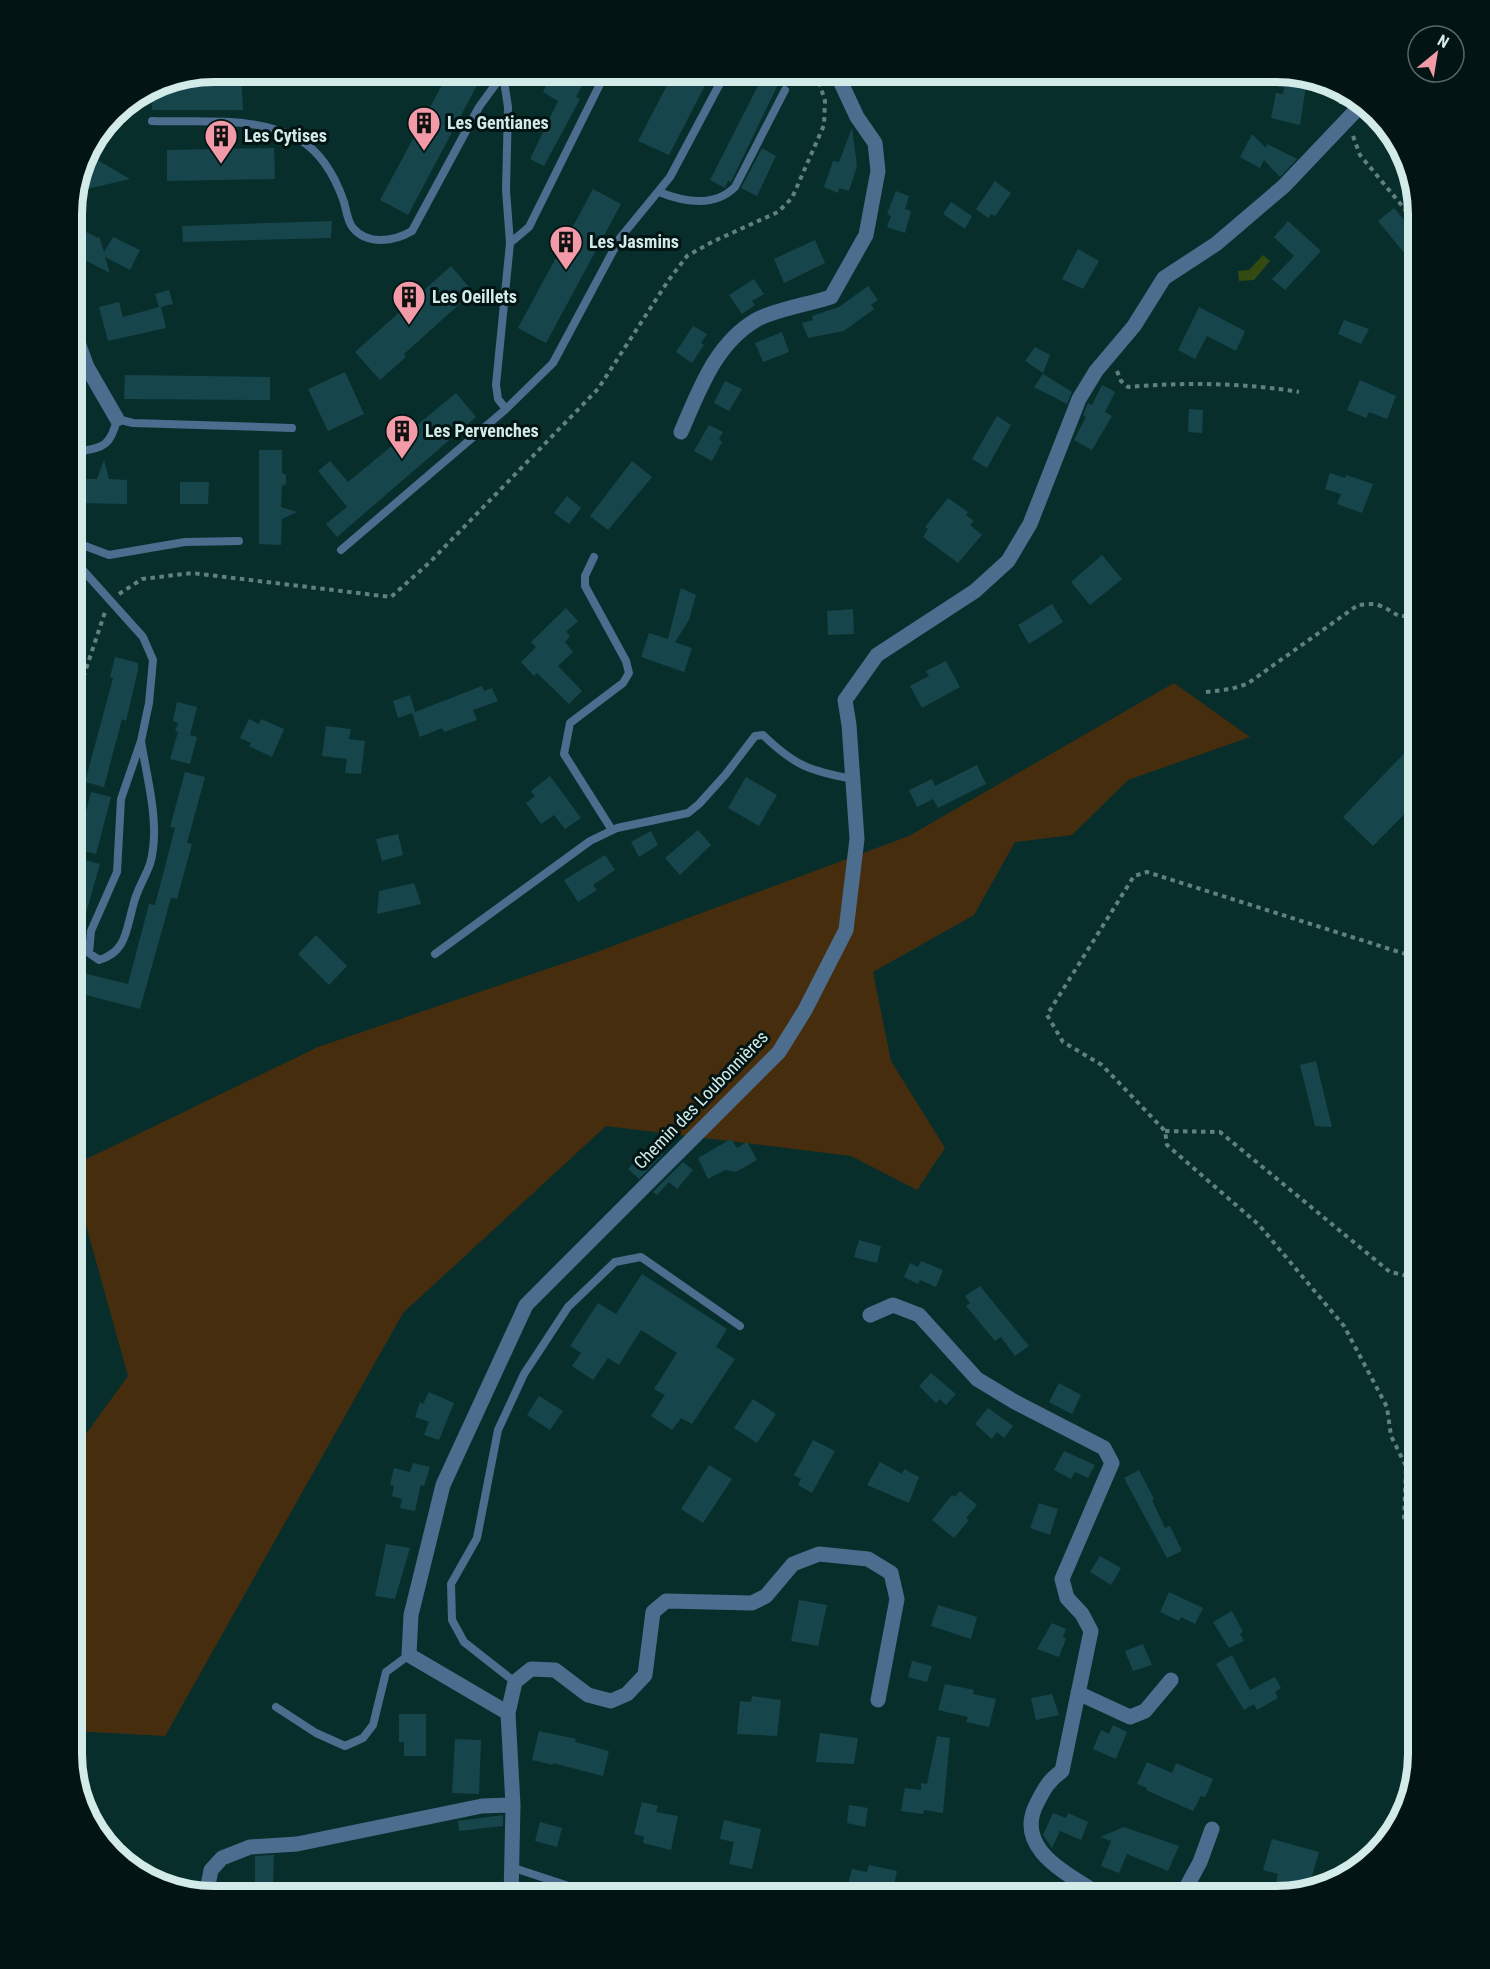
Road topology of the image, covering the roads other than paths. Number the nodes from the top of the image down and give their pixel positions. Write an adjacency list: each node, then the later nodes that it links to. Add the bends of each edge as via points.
1 (496, 82): 8 (lane, via 411,231 397,240 365,237 352,228 337,183 319,156 275,128)
2 (504, 82): 10 (lane)
3 (601, 82): 10 (lane, via 529,227)
4 (720, 82): 9 (lane)
5 (841, 83): 15 (street, via 875,143 878,171 866,235 831,297 757,319 727,343 701,385)
6 (785, 90): 9 (lane, via 728,194 706,201 689,201)
7 (1356, 110): 23 (street, Chemin des Loubonnières, via 1284,186 1216,244 1164,278 1134,326 1096,370 1080,399 1030,524 1008,561 975,591 876,655 844,700)
8 (152, 121)
9 (659, 192): 12 (lane, via 620,238 553,363)
10 (510, 243): 12 (lane, via 495,386)
11 (83, 356): 13 (street)
12 (506, 409): 19 (lane)
13 (117, 420): 14 (lane); 16 (lane, via 113,438 104,447)
14 (292, 428)
15 (681, 432)
16 (83, 451)
17 (239, 542): 18 (lane, via 185,542 109,555)
18 (83, 545)
19 (341, 550)
20 (594, 557): 24 (lane, via 585,586 626,661 628,673 623,683 570,723 564,754)
21 (83, 570): 22 (lane, via 143,637 153,660)
22 (141, 741): 22 (lane, via 121,799 117,872 91,931 89,953 99,960 113,956 123,943 150,862 153,824)
23 (853, 779): 24 (lane, via 797,764 764,735 755,736 719,782 688,813); 28 (street, Chemin des Loubonnières, via 857,839 846,930 841,940 779,1052 526,1305 442,1485 411,1615)
24 (612, 830): 25 (lane, via 590,841)
25 (435, 954)
26 (870, 1315): 31 (street, via 894,1305 919,1315 977,1379 1104,1448 1112,1463 1062,1579 1067,1598 1091,1631)
27 (740, 1326): 30 (lane, via 641,1257 615,1262 568,1307 524,1374 498,1430 477,1538 451,1584 452,1620 464,1642)
28 (409, 1655): 33 (lane, via 386,1672 374,1725 363,1738 345,1746); 34 (street)
29 (1171, 1680): 31 (street, via 1145,1711 1130,1717)
30 (515, 1682): 32 (street, via 531,1669 555,1670 588,1695 611,1701 627,1694 645,1675 653,1612 666,1601 752,1603 766,1596 793,1564 819,1554 868,1559 891,1574 897,1599); 34 (street)
31 (1078, 1693): 41 (street, via 1062,1771 1049,1780 1031,1814 1031,1840 1045,1858)
32 (878, 1700)
33 (276, 1707)
34 (508, 1713): 35 (street)
35 (513, 1805): 37 (street); 38 (street, via 482,1806 297,1844 250,1847 222,1858 211,1870)
36 (1212, 1829): 42 (street)
37 (514, 1868): 39 (street); 40 (lane)
38 (208, 1886)
39 (512, 1886)
40 (569, 1886)
41 (1087, 1886)
42 (1187, 1886)

